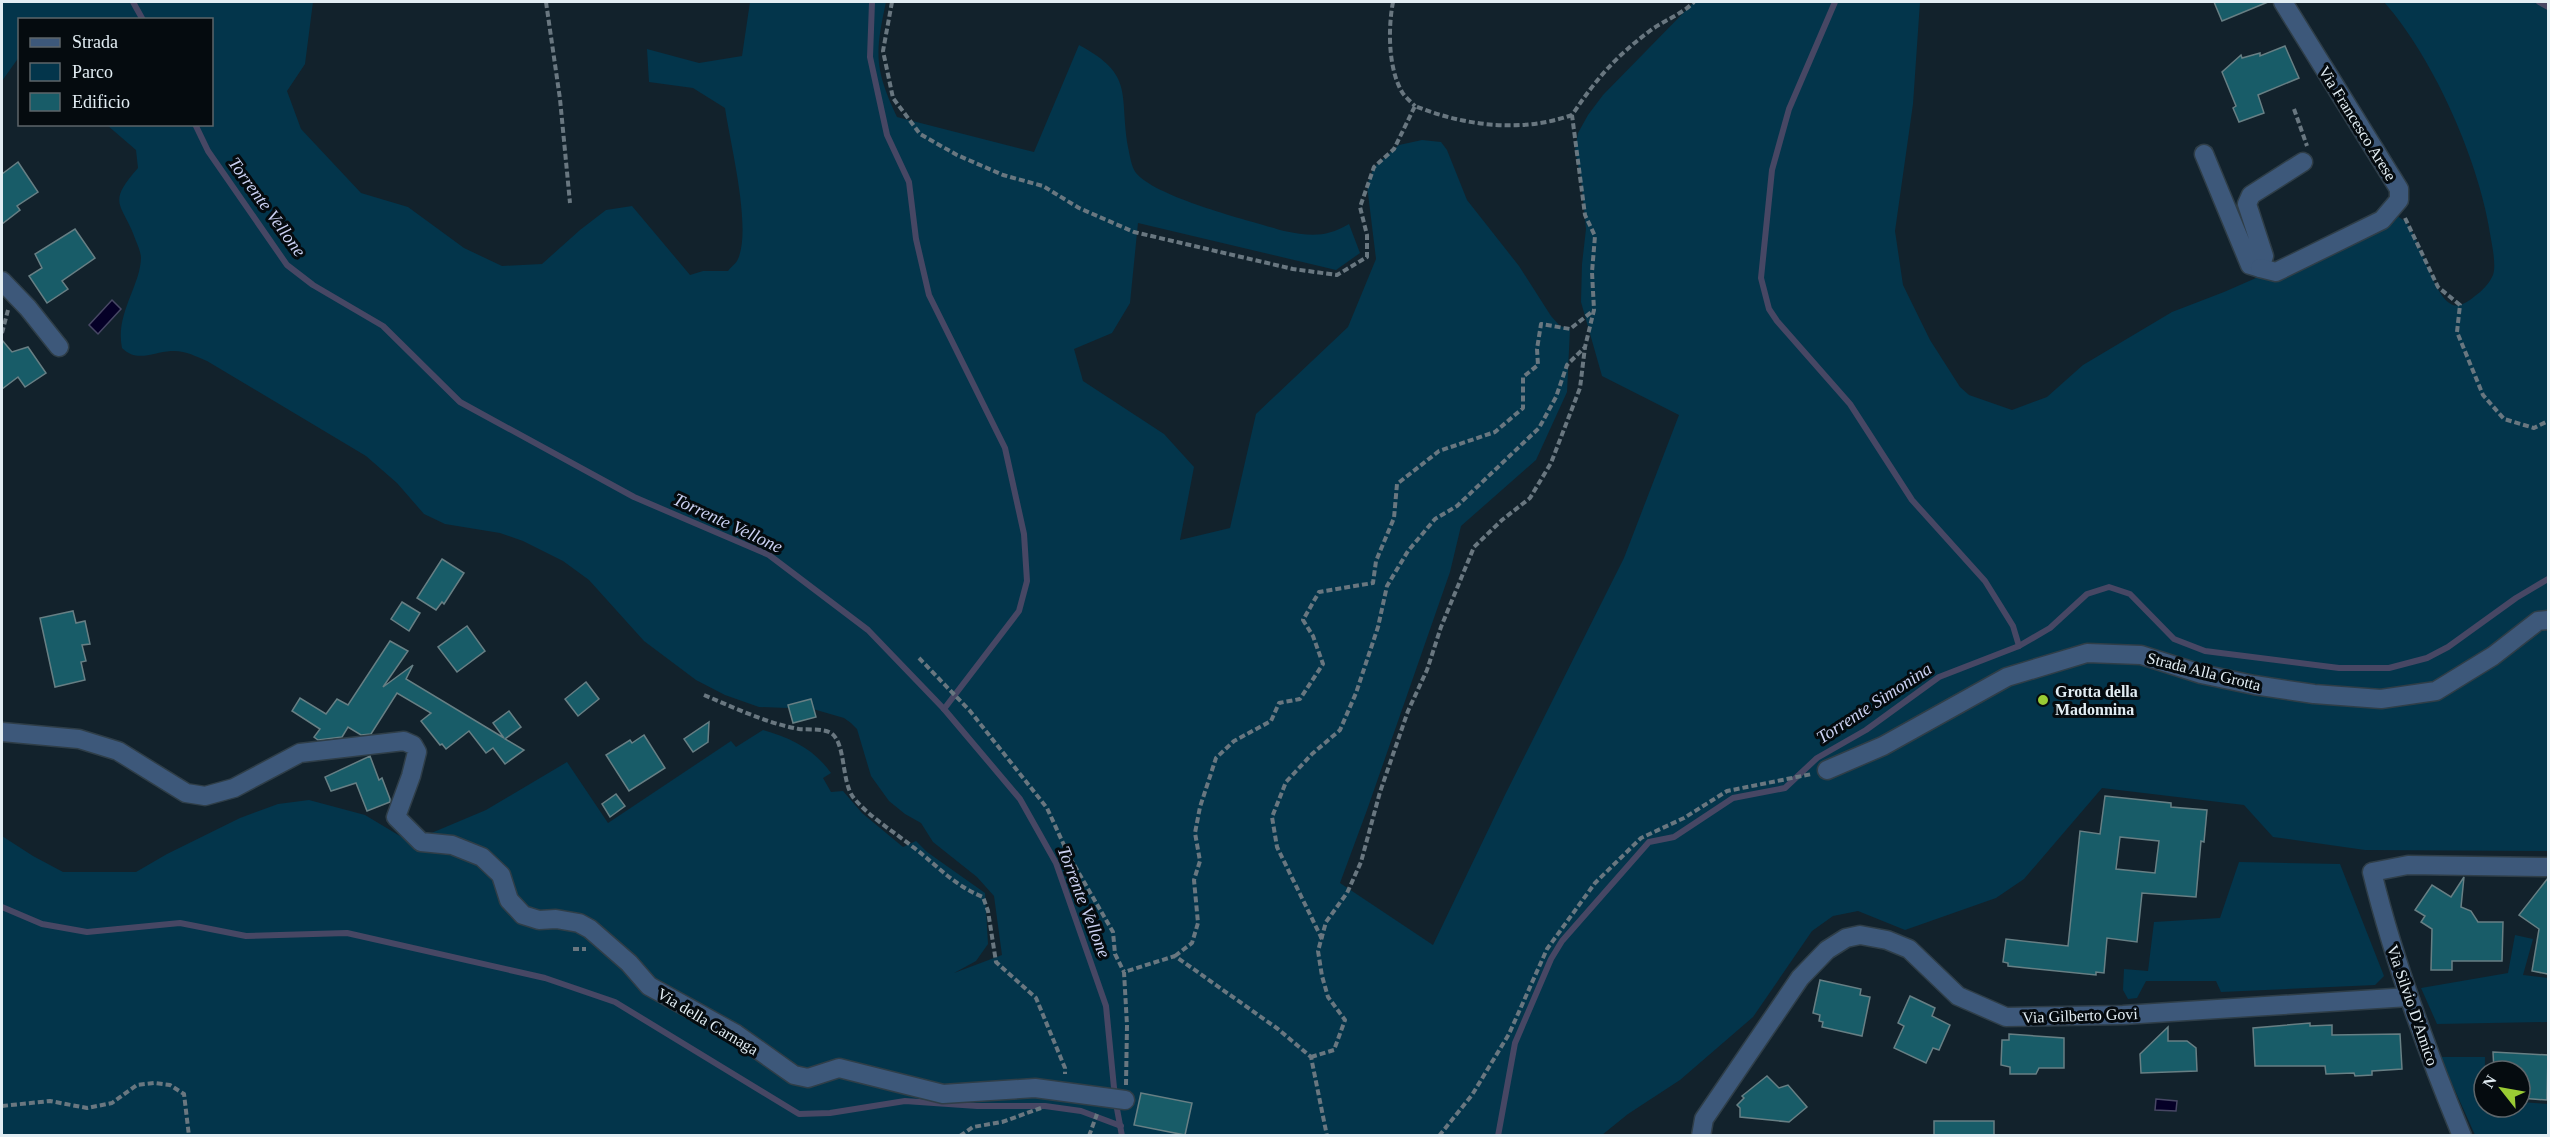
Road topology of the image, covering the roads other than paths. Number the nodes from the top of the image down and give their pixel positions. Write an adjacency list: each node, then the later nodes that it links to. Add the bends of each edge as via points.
1 (2283, 2): 4 (street, Via Francesco Arese, via 2399,189 2399,200 2382,220 2276,272)
2 (2204, 154): 4 (street, via 2250,265)
3 (2303, 162): 4 (street, via 2251,195 2247,204 2264,256)
4 (2260, 268)
5 (2, 281): 6 (street)
6 (59, 347)
7 (2548, 620): 9 (street, Strada Alla Grotta, via 2538,621 2493,656 2436,691 2381,699 2254,685 2141,655 2087,653 2007,677 1883,746)
8 (2, 732): 12 (street, Via della Carnaga, via 79,739 118,751 186,793 205,796 234,788 300,753 404,741 417,752 396,817 421,842 452,845 482,857 501,875 509,900 523,915 579,923 590,929 649,986 736,1034 794,1075 808,1078 839,1068 944,1094 1035,1088)
9 (1827, 770)
10 (2548, 867): 11 (street, Via Silvio D'Amico, via 2408,865 2372,872)
11 (2409, 997): 13 (street, Via Gilberto Govi, via 2123,1015 2006,1017 1958,996 1909,949 1860,935 1846,938 1827,950 1800,978 1704,1119); 14 (street, Via Silvio D'Amico)
12 (1125, 1100)
13 (1701, 1136)
14 (2462, 1136)

